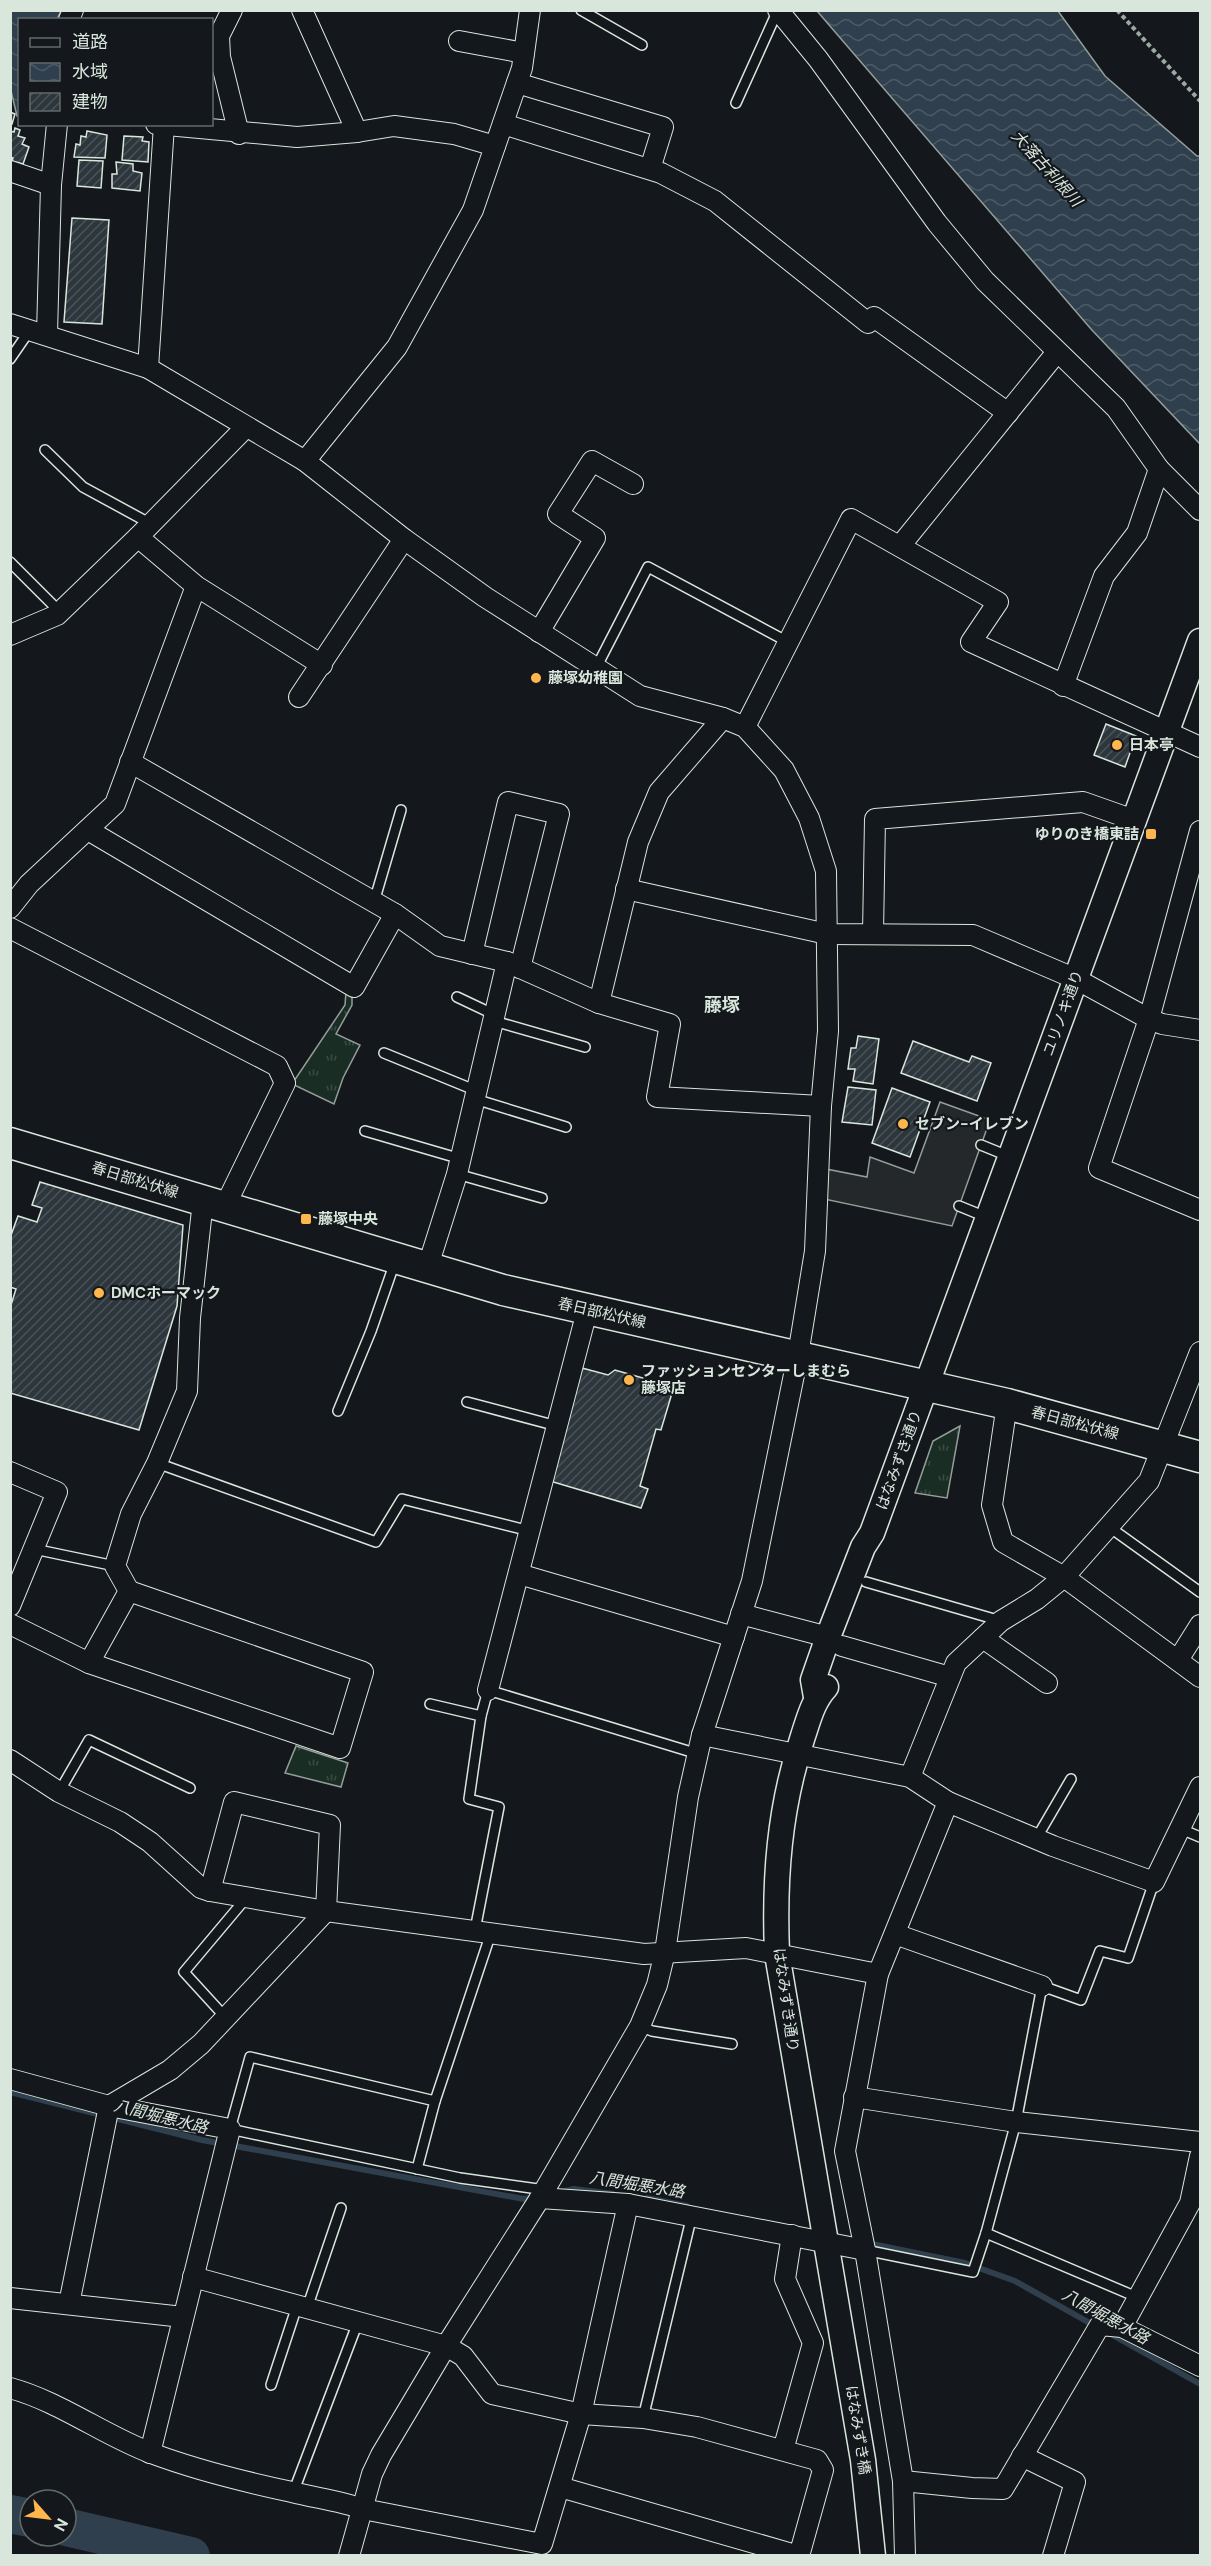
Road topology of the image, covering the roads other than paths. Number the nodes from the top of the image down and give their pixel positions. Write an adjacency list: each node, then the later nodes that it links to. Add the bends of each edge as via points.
1 (232, 10): 16 (street, via 219,36 220,57)
2 (302, 10): 15 (street)
3 (530, 10): 8 (street)
4 (581, 10): 7 (lane)
5 (778, 10): 10 (lane); 23 (street, via 937,223 985,281)
6 (459, 40): 8 (street)
7 (642, 45)
8 (524, 53): 9 (street)
9 (517, 83): 11 (street); 18 (street, via 663,127)
10 (736, 103)
11 (503, 124): 17 (street); 18 (street)
12 (57, 126): 20 (street)
13 (164, 126): 25 (street)
14 (172, 126): 16 (street)
15 (357, 132): 16 (street, via 297,137); 17 (street, via 394,126 454,134)
16 (239, 134)
17 (495, 146): 29 (street, via 473,210 397,347)
18 (650, 169): 26 (street, via 715,201 868,323 874,317)
19 (10, 171): 20 (street)
20 (51, 185): 22 (street)
21 (10, 324): 22 (street)
22 (38, 332): 24 (lane); 25 (street)
23 (1057, 352): 26 (street); 30 (street, via 1116,408)
24 (10, 359)
25 (148, 368): 27 (street)
26 (1008, 413): 35 (street)
27 (246, 427): 29 (street); 33 (street)
28 (45, 450): 33 (lane, via 83,487)
29 (306, 461): 34 (street)
30 (1159, 469): 32 (street); 45 (street, via 1137,533 1104,576)
31 (633, 484): 39 (street, via 592,461 558,514 595,538)
32 (1200, 510)
33 (145, 530): 37 (street); 38 (street)
34 (404, 539): 39 (street); 43 (street)
35 (900, 546): 42 (street, via 851,519); 45 (street, via 998,602 971,642)
36 (10, 562): 38 (lane)
37 (196, 586): 43 (street); 51 (street)
38 (60, 612): 40 (street)
39 (539, 632): 44 (street)
40 (10, 635)
41 (1200, 641): 49 (street, ユリノキ通り)
42 (788, 642): 44 (lane, via 648,567); 48 (street)
43 (322, 665): 46 (street)
44 (596, 669): 47 (street, via 640,696)
45 (1063, 686): 49 (street)
46 (299, 697)
47 (723, 718): 48 (street); 56 (street, via 659,792 638,842)
48 (745, 727): 62 (street, via 784,770 809,818 826,871)
49 (1166, 732): 50 (street); 53 (street, ユリノキ通り)
50 (1200, 747)
51 (130, 762): 54 (street, via 115,804); 57 (street)
52 (401, 810): 57 (lane)
53 (1134, 820): 61 (street, via 1083,802 874,819); 65 (street, ユリノキ通り)
54 (87, 830): 58 (street, via 29,884); 59 (street, via 354,987)
55 (1200, 831): 69 (street)
56 (626, 889): 62 (street); 67 (street)
57 (374, 902): 59 (street)
58 (10, 908)
59 (395, 914): 63 (street, via 440,946)
60 (10, 928): 82 (street, via 277,1066 285,1083)
61 (873, 933): 62 (street); 65 (street, via 973,935)
62 (828, 934): 74 (street, via 828,1031)
63 (472, 954): 64 (street); 64 (street, via 508,802 559,814)
64 (514, 965): 67 (street); 68 (street)
65 (1076, 979): 69 (street); 79 (street, ユリノキ通り)
66 (458, 997): 68 (lane)
67 (599, 1003): 74 (street, via 670,1024 657,1098)
68 (494, 1018): 71 (lane); 73 (street)
69 (1149, 1018): 70 (street); 84 (street, via 1099,1168)
70 (1200, 1030)
71 (585, 1047)
72 (384, 1053): 73 (lane)
73 (476, 1095): 75 (lane); 80 (street)
74 (821, 1106): 90 (street, via 821,1186 815,1251)
75 (566, 1127)
76 (365, 1131): 80 (lane)
77 (10, 1143): 82 (main road, 春日部松伏線)
78 (981, 1145): 79 (lane)
79 (1011, 1157): 85 (street, ユリノキ通り)
80 (459, 1167): 81 (lane); 87 (street)
81 (542, 1198)
82 (214, 1204): 86 (main road, 春日部松伏線); 98 (street, via 190,1318 187,1391)
83 (959, 1206): 85 (lane)
84 (1200, 1210)
85 (988, 1217): 91 (street, ユリノキ通り)
86 (396, 1260): 87 (main road, 春日部松伏線); 94 (lane)
87 (427, 1269): 88 (main road, 春日部松伏線)
88 (587, 1311): 90 (main road, 春日部松伏線); 95 (street)
89 (1200, 1352): 96 (street)
90 (798, 1355): 91 (main road, 春日部松伏線); 111 (street, via 752,1581)
91 (927, 1386): 93 (main road, 春日部松伏線); 102 (street, はなみずき通り)
92 (467, 1402): 95 (lane)
93 (1007, 1404): 96 (main road, 春日部松伏線); 106 (street, via 992,1505 1003,1542)
94 (338, 1411)
95 (557, 1426): 101 (street)
96 (1162, 1446): 97 (main road, 春日部松伏線); 100 (street, via 1149,1481)
97 (1200, 1457)
98 (157, 1462): 101 (lane, via 375,1542 402,1498); 104 (street, via 131,1514)
99 (10, 1472): 103 (street, via 57,1492)
100 (1108, 1526): 106 (street); 109 (lane)
101 (530, 1531): 105 (street)
102 (872, 1533): 107 (street, はなみずき通り, via 874,1552); 117 (street, はなみずき通り, via 863,1547)
103 (34, 1549): 104 (lane); 110 (street)
104 (115, 1566): 108 (street)
105 (519, 1574): 115 (street); 123 (street)
106 (1064, 1577): 112 (street); 118 (street)
107 (866, 1582): 112 (lane); 117 (street, はなみずき通り)
108 (129, 1591): 119 (street); 119 (street, via 363,1672 340,1748)
109 (1200, 1592)
110 (10, 1606)
111 (741, 1614): 115 (street); 117 (street)
112 (1001, 1621): 116 (street)
113 (10, 1624): 119 (street)
114 (1200, 1625): 118 (street)
115 (734, 1637): 126 (street)
116 (983, 1638): 120 (street, via 956,1663); 122 (street)
117 (835, 1641): 120 (street); 127 (street, はなみずき通り, via 825,1687 816,1697)
118 (1178, 1660): 121 (street)
119 (90, 1663)
120 (950, 1677): 129 (street)
121 (1200, 1677)
122 (1047, 1683)
123 (488, 1690): 125 (lane); 126 (lane)
124 (430, 1704): 125 (lane)
125 (482, 1716): 142 (lane, via 469,1799 499,1807)
126 (700, 1744): 127 (street); 144 (street, via 688,1797)
127 (796, 1755): 129 (street); 145 (street, はなみずき通り, via 778,1849)
128 (10, 1760): 133 (street)
129 (910, 1777): 134 (street)
130 (1071, 1779): 137 (lane)
131 (1200, 1787): 135 (street)
132 (190, 1788): 133 (lane, via 89,1740)
133 (59, 1792): 139 (street, via 120,1822 150,1842 201,1888)
134 (948, 1802): 137 (street); 143 (street)
135 (1181, 1829): 136 (lane); 138 (street)
136 (1200, 1837)
137 (1036, 1839): 138 (street)
138 (1154, 1882): 147 (lane, via 1128,1958 1100,1951 1082,2000)
139 (210, 1891): 140 (street); 141 (street, via 234,1803 330,1825)
140 (247, 1897): 141 (street); 148 (lane, via 184,1972)
141 (326, 1911): 142 (street); 148 (street)
142 (483, 1932): 144 (street, via 644,1954); 153 (lane)
143 (895, 1934): 146 (street); 147 (street)
144 (665, 1952): 145 (street, via 746,1948); 149 (street)
145 (777, 1954): 146 (street); 167 (street, はなみずき通り)
146 (878, 1974): 152 (street)
147 (1042, 1986): 155 (lane)
148 (226, 2018): 154 (street, via 170,2070)
149 (640, 2026): 150 (lane); 160 (street)
150 (732, 2044)
151 (10, 2079): 154 (street)
152 (854, 2097): 155 (street); 166 (street, via 845,2151)
153 (435, 2101): 156 (lane, via 250,2058); 159 (lane)
154 (110, 2106): 156 (street); 171 (street)
155 (1016, 2122): 157 (street); 164 (lane)
156 (230, 2128): 159 (lane); 168 (street)
157 (1200, 2142)
158 (1200, 2156): 170 (street, via 1190,2203)
159 (417, 2169): 160 (lane)
160 (542, 2194): 161 (street); 177 (street)
161 (628, 2204): 163 (street); 181 (street)
162 (341, 2208): 173 (lane)
163 (692, 2215): 165 (street); 182 (lane)
164 (986, 2233): 166 (lane, via 973,2272); 170 (lane)
165 (792, 2235): 167 (street); 183 (street, via 785,2279 813,2343)
166 (863, 2241): 167 (street); 186 (street)
167 (826, 2245): 172 (street, はなみずき通り)
168 (193, 2277): 173 (street); 174 (street)
169 (10, 2298): 171 (street)
170 (1139, 2298): 176 (street)
171 (69, 2304): 174 (street)
172 (837, 2305): 191 (street, はなみずき橋, via 863,2460)
173 (302, 2308): 175 (street); 179 (lane)
174 (183, 2317): 184 (street)
175 (358, 2322): 177 (street); 188 (lane)
176 (1122, 2327): 178 (street); 185 (street, via 1100,2325)
177 (446, 2346): 181 (street, via 463,2356 492,2394); 189 (street, via 381,2455)
178 (1200, 2366)
179 (271, 2385)
180 (10, 2388): 184 (street, via 37,2396)
181 (581, 2414): 182 (street); 187 (street)
182 (643, 2418): 183 (street, via 697,2427)
183 (783, 2450): 187 (street, via 817,2460 824,2470 799,2556)
184 (150, 2453): 188 (street)
185 (1022, 2456): 186 (street, via 1003,2489); 193 (street, via 1075,2482)
186 (903, 2481): 192 (street)
187 (560, 2487): 189 (street, via 542,2544)
188 (293, 2493): 189 (street, via 344,2502)
189 (362, 2515): 190 (street)
190 (349, 2556)
191 (873, 2556)
192 (905, 2556)
193 (1053, 2556)

